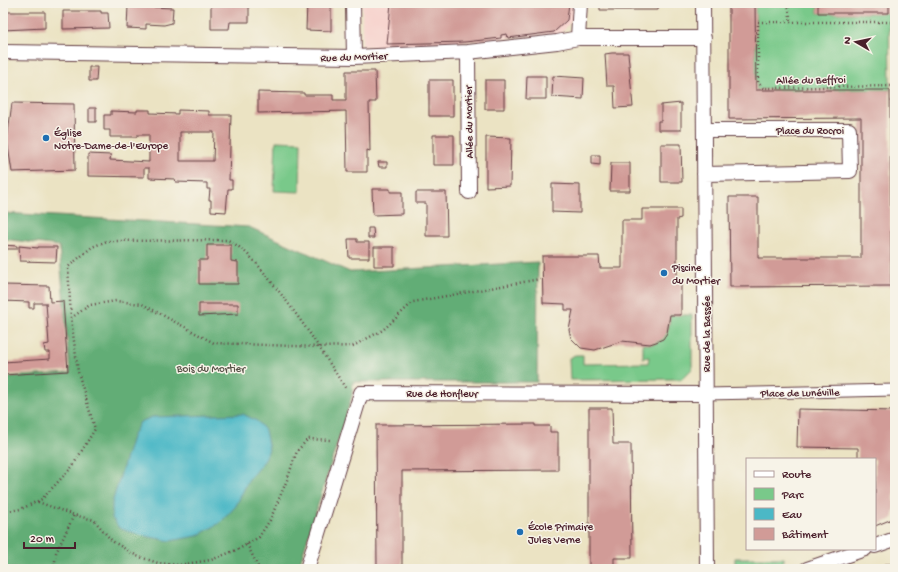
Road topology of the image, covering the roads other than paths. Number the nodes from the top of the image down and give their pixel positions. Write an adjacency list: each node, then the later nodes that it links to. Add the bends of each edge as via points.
1 (353, 3): 8 (street)
2 (580, 3): 4 (street)
3 (704, 3): 5 (street, Rue de la Bassée)
4 (578, 38): 5 (street, Rue du Mortier); 7 (street, Rue du Mortier)
5 (704, 38): 9 (street, Rue de la Bassée)
6 (3, 52): 8 (street, Rue du Mortier)
7 (468, 52): 8 (street, Rue du Mortier); 11 (street, Allée du Mortier)
8 (354, 57)
9 (704, 130): 10 (street, Rue de la Bassée); 10 (street, Place du Rocroi, via 850,130 850,171)
10 (704, 174): 13 (street, Rue de la Bassée)
11 (469, 192)
12 (895, 390): 13 (street, Place de Lunéville)
13 (706, 394): 17 (street, Rue de Honfleur, via 361,393); 18 (street, Rue de la Bassée)
14 (895, 539): 15 (street)
15 (876, 546)
16 (862, 550): 19 (street)
17 (307, 569)
18 (707, 569)
19 (806, 569)

